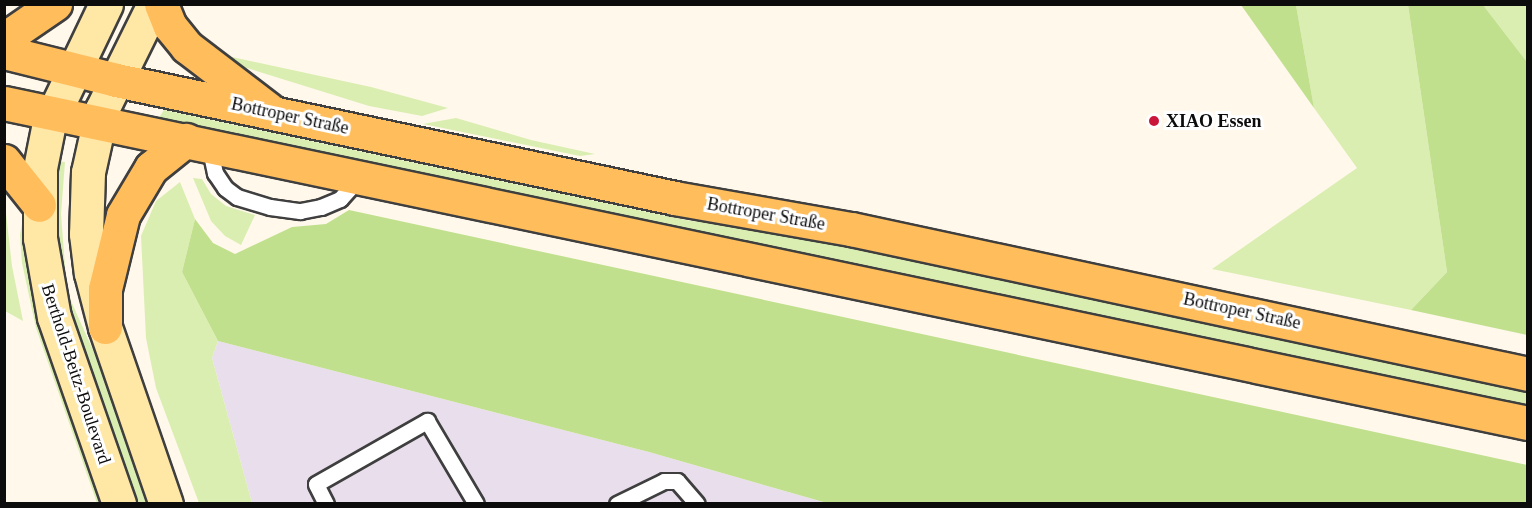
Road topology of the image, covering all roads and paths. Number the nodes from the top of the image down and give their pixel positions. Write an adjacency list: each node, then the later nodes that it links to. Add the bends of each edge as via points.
1 (55, 4): 5 (main road)
2 (106, 4): 7 (main road, Berthold-Beitz-Boulevard)
3 (154, 4): 8 (main road)
4 (161, 4): 10 (main road, via 170,26 187,47)
5 (4, 39)
6 (4, 52): 7 (main road, Bottroper Straße)
7 (73, 68): 8 (main road, Bottroper Straße); 11 (main road, Berthold-Beitz-Boulevard)
8 (116, 80): 10 (main road, Bottroper Straße); 12 (main road)
9 (4, 103): 11 (main road)
10 (271, 112): 18 (main road, Bottroper Straße, via 675,198 831,225)
11 (52, 114): 12 (main road); 16 (main road, Berthold-Beitz-Boulevard, via 42,157)
12 (98, 123): 13 (main road); 17 (main road, via 88,172 86,234)
13 (198, 143): 15 (main road); 15 (lane, via 225,188 270,207 300,211 321,207 340,199); 17 (main road, via 151,168 123,215 105,289)
14 (4, 161): 16 (main road)
15 (361, 176): 19 (main road)
16 (39, 205): 20 (main road, Berthold-Beitz-Boulevard, via 41,259 51,306)
17 (105, 327): 21 (main road)
18 (1527, 374)
19 (1527, 423)
20 (119, 504)
21 (166, 504)
22 (327, 504): 23 (lane, via 316,484 427,421)
23 (476, 504)
24 (617, 504): 25 (lane, via 670,481 687,489)
25 (697, 504)

